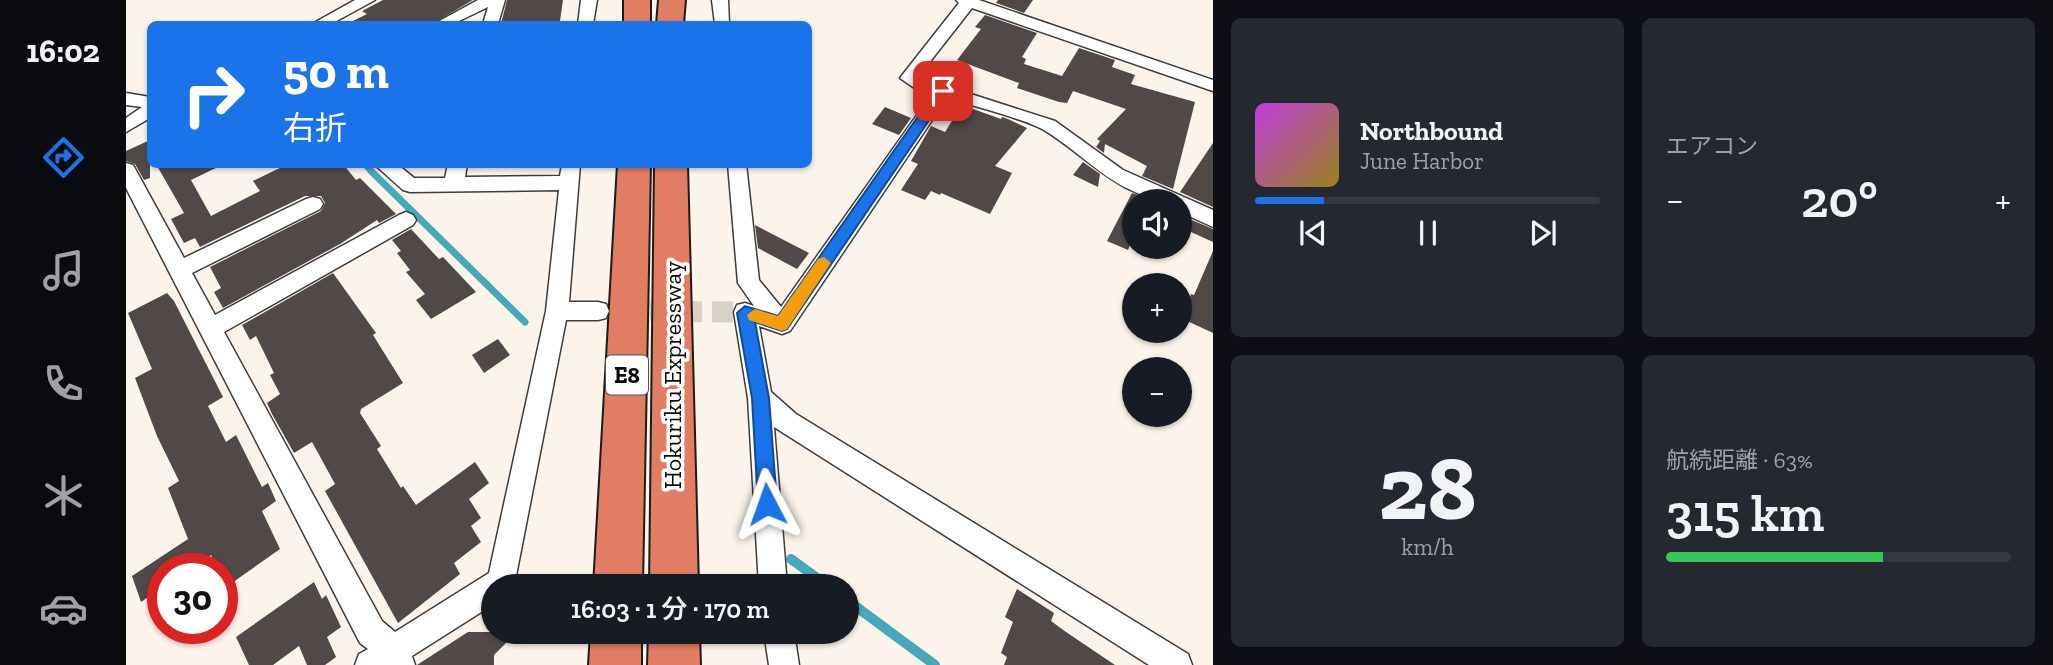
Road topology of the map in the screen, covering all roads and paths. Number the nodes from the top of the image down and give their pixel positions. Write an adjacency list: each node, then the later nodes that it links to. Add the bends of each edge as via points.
1 (367, 0): 9 (street)
2 (495, 0): 10 (street); 11 (street)
3 (589, 0): 12 (street)
4 (637, 0): 13 (highway)
5 (667, 0): 14 (highway)
6 (672, 0): 15 (highway)
7 (720, 0): 16 (street)
8 (968, 0): 17 (street); 18 (street, via 908,78)
9 (326, 21)
10 (448, 21)
11 (492, 21)
12 (586, 21)
13 (637, 21)
14 (669, 21)
15 (669, 21)
16 (722, 21)
17 (1213, 86)
18 (937, 95): 31 (street, via 943,91 1049,125 1116,175); 39 (street)
19 (126, 99): 20 (street)
20 (147, 102)
21 (147, 112): 22 (street)
22 (126, 126)
23 (388, 168): 30 (street, via 410,185)
24 (457, 168): 30 (street)
25 (634, 168): 43 (highway, Hokuriku Expressway / E8)
26 (671, 168): 44 (highway, Hokuriku Expressway / E8)
27 (737, 168): 39 (street, via 749,283)
28 (570, 174): 30 (street); 37 (street)
29 (129, 185): 36 (street)
30 (453, 186)
31 (1147, 189)
32 (313, 204): 36 (street)
33 (1192, 209): 34 (street)
34 (1213, 219)
35 (406, 220): 40 (street)
36 (179, 270): 40 (street)
37 (557, 311): 38 (street); 42 (street)
38 (598, 311)
39 (782, 324): 41 (street, via 745,313)
40 (210, 329): 50 (street)
41 (760, 398): 45 (street); 54 (street, via 799,429)
42 (503, 574)
43 (618, 574)
44 (674, 574)
45 (772, 574)
46 (481, 596): 50 (street)
47 (616, 644): 51 (highway)
48 (674, 644): 52 (highway)
49 (781, 644): 53 (street)
50 (388, 660)
51 (615, 665)
52 (674, 665)
53 (784, 665)
54 (1177, 665)

